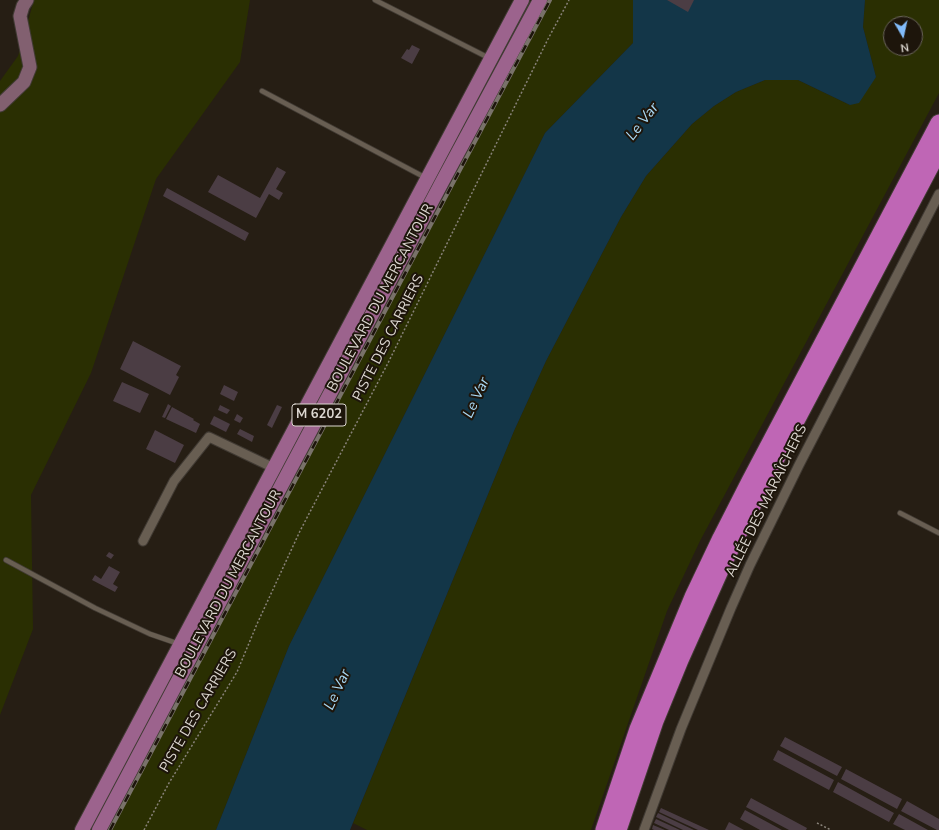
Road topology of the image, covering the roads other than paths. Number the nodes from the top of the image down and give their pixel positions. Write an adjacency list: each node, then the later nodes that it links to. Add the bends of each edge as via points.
1 (27, 0): 7 (street, via 20,16 30,67 24,82)
2 (375, 0): 5 (lane)
3 (522, 0): 5 (main road, BOULEVARD DU MERCANTOUR / M 6202)
4 (540, 0): 19 (main road, BOULEVARD DU MERCANTOUR / M 6202)
5 (491, 58): 10 (main road, BOULEVARD DU MERCANTOUR / M 6202)
6 (262, 91): 10 (lane)
7 (0, 105)
8 (939, 124): 20 (highway, via 721,538 638,728)
9 (939, 150): 21 (highway, via 722,566 655,721)
10 (428, 178): 12 (main road, BOULEVARD DU MERCANTOUR / M 6202)
11 (939, 194): 22 (street, ALLÉE DES MARAÎCHERS, via 802,458 750,566 684,722)
12 (274, 468): 15 (street, via 209,437 174,481); 17 (main road, BOULEVARD DU MERCANTOUR / M 6202)
13 (900, 513): 14 (lane)
14 (939, 533)
15 (143, 541)
16 (6, 560): 17 (lane, via 136,628)
17 (181, 645): 18 (main road, BOULEVARD DU MERCANTOUR / M 6202)
18 (82, 830)
19 (99, 830)
20 (604, 830)
21 (618, 830)
22 (644, 830)

